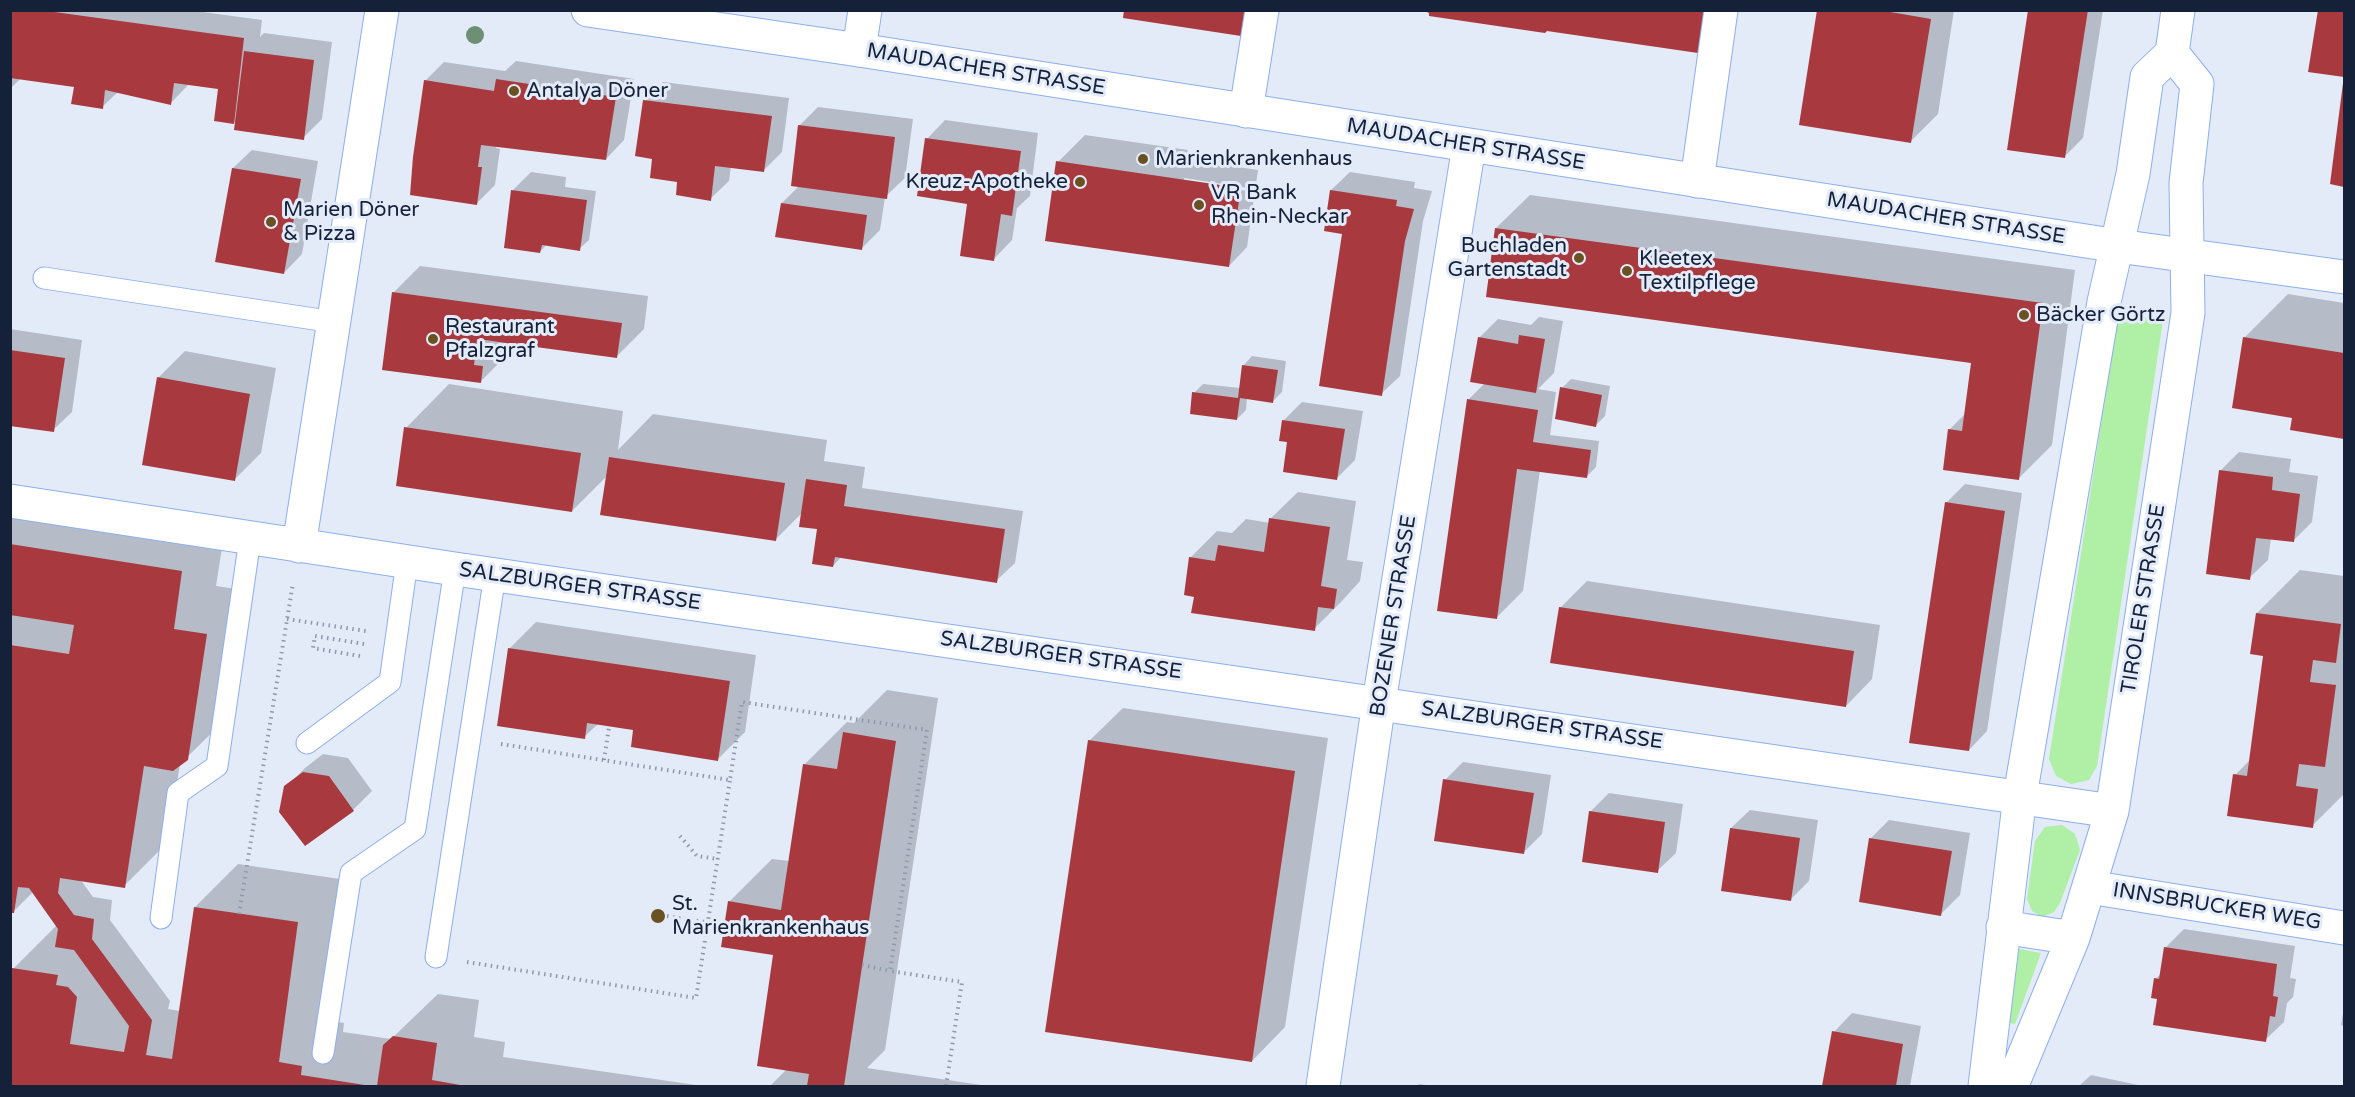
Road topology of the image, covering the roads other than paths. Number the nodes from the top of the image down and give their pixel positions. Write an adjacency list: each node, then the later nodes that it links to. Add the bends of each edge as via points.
1 (382, 10): 16 (street)
2 (588, 10): 7 (street, MAUDACHER STRASSE)
3 (865, 10): 7 (street)
4 (1262, 10): 9 (street)
5 (1721, 10): 11 (street)
6 (2178, 10): 8 (street)
7 (859, 50): 9 (street, MAUDACHER STRASSE)
8 (2172, 53): 12 (street, via 2147,77); 13 (street, TIROLER STRASSE, via 2197,84 2186,183)
9 (1246, 111): 10 (street, MAUDACHER STRASSE)
10 (1469, 146): 11 (street, MAUDACHER STRASSE); 23 (street, BOZENER STRASSE)
11 (1697, 181): 12 (street, MAUDACHER STRASSE)
12 (2118, 246): 13 (street, MAUDACHER STRASSE); 25 (street, via 2104,302)
13 (2187, 255): 15 (street, MAUDACHER STRASSE); 26 (street, TIROLER STRASSE, via 2188,313)
14 (44, 278): 16 (lane)
15 (2344, 278)
16 (334, 322): 19 (street)
17 (10, 501): 18 (street, SALZBURGER STRASSE)
18 (250, 539): 19 (street, SALZBURGER STRASSE); 28 (lane, via 217,766 178,793)
19 (299, 546): 20 (street, SALZBURGER STRASSE)
20 (407, 562): 21 (street, SALZBURGER STRASSE); 24 (lane, via 390,682)
21 (455, 569): 22 (street, SALZBURGER STRASSE); 33 (lane, via 414,829 351,873)
22 (495, 574): 23 (street, SALZBURGER STRASSE); 32 (lane)
23 (1379, 702): 25 (street, SALZBURGER STRASSE); 34 (street, BOZENER STRASSE)
24 (307, 743)
25 (2020, 796): 26 (street, SALZBURGER STRASSE); 29 (street)
26 (2112, 811): 27 (street, TIROLER STRASSE)
27 (2088, 886): 30 (street, INNSBRUCKER WEG); 31 (street, TIROLER STRASSE)
28 (160, 918)
29 (2003, 927): 31 (street); 35 (street)
30 (2344, 928)
31 (2073, 938): 36 (street, TIROLER STRASSE, via 2014,1080)
32 (436, 957)
33 (323, 1053)
34 (1323, 1086)
35 (1984, 1086)
36 (2008, 1086)

